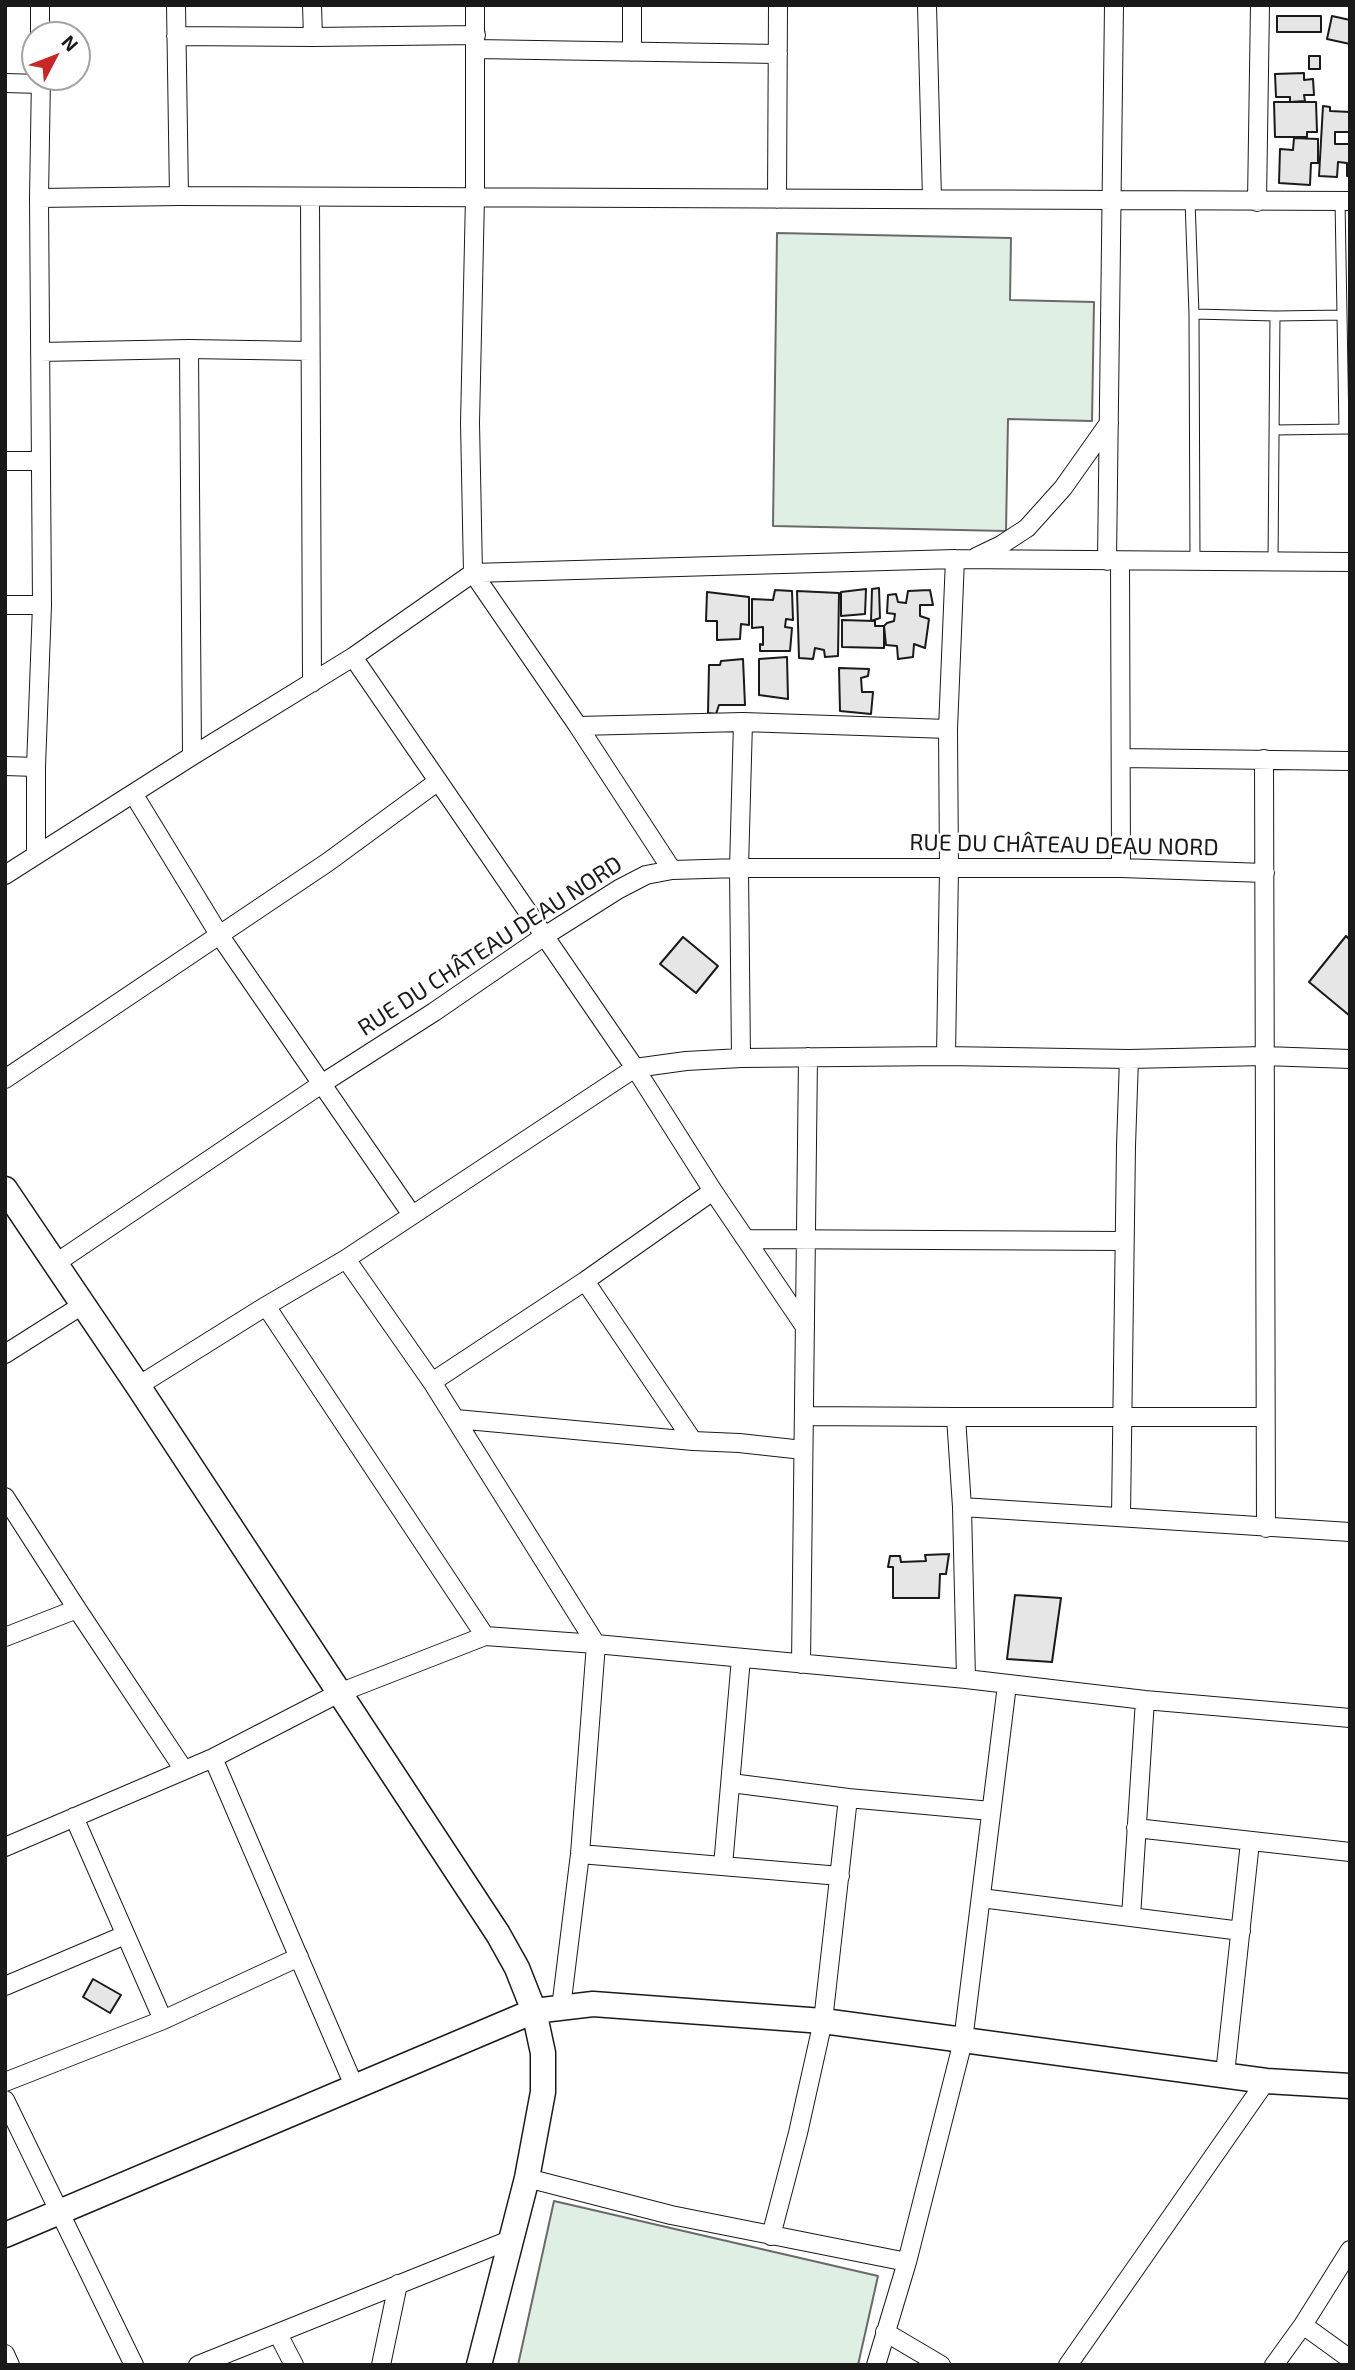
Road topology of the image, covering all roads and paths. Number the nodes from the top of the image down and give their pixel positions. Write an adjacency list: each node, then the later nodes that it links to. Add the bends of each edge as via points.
1 (176, 5): 9 (street)
2 (312, 5): 10 (street)
3 (475, 5): 11 (street)
4 (632, 5): 12 (street)
5 (778, 5): 13 (street)
6 (927, 5): 20 (street)
7 (1114, 5): 21 (street)
8 (1260, 5): 24 (street)
9 (176, 36): 10 (street); 15 (street)
10 (313, 37): 11 (street)
11 (476, 42): 12 (street); 17 (street)
12 (632, 51): 13 (street)
13 (778, 54): 19 (street)
14 (41, 91): 18 (street)
15 (180, 196): 16 (street); 18 (street)
16 (310, 197): 17 (street); 29 (street)
17 (475, 197): 19 (street); 41 (street, via 470,423)
18 (39, 198): 30 (street)
19 (777, 199): 20 (street)
20 (932, 199): 21 (street)
21 (1113, 200): 22 (street); 31 (street)
22 (1190, 201): 24 (street); 25 (lane)
23 (1345, 201): 24 (street); 26 (lane)
24 (1256, 202)
25 (1194, 314): 27 (lane); 38 (lane)
26 (1342, 315): 27 (lane); 32 (lane)
27 (1275, 316): 33 (lane)
28 (189, 349): 29 (street); 30 (street); 49 (street)
29 (310, 351): 45 (street)
30 (40, 352): 35 (street)
31 (1109, 422): 36 (street, via 1063,488 1027,528 1002,545); 37 (street)
32 (1347, 429): 33 (lane)
33 (1274, 430): 39 (lane)
34 (5, 461): 35 (street)
35 (41, 461): 43 (street)
36 (963, 559): 37 (street); 41 (street); 48 (street)
37 (1113, 561): 38 (street); 50 (street)
38 (1195, 561): 39 (street)
39 (1273, 562): 40 (street)
40 (1350, 562)
41 (473, 573): 44 (street); 47 (street)
42 (5, 605): 43 (street)
43 (42, 605): 54 (street)
44 (353, 657): 45 (street); 55 (street)
45 (312, 683): 49 (street)
46 (743, 722): 47 (street); 48 (street); 58 (street)
47 (578, 726): 61 (street)
48 (948, 729): 60 (street)
49 (192, 756): 56 (street)
50 (1121, 758): 51 (street); 59 (street)
51 (1264, 759): 52 (street); 62 (street)
52 (1350, 761)
53 (5, 766): 54 (street)
54 (36, 767): 57 (street)
55 (437, 782): 64 (street); 65 (street)
56 (134, 795): 57 (street); 64 (street)
57 (36, 854): 63 (street)
58 (739, 867): 60 (street, RUE DU CHÂTEAU DEAU NORD); 61 (street, RUE DU CHÂTEAU DEAU NORD); 69 (street)
59 (1121, 867): 60 (street, RUE DU CHÂTEAU DEAU NORD); 62 (street, RUE DU CHÂTEAU DEAU NORD)
60 (949, 868): 66 (street)
61 (672, 870): 65 (street, RUE DU CHÂTEAU DEAU NORD, via 646,875 619,889)
62 (1265, 873): 67 (street)
63 (5, 875)
64 (219, 936): 73 (street); 74 (street)
65 (543, 937): 72 (street); 74 (street, RUE DU CHÂTEAU DEAU NORD)
66 (946, 1056): 68 (street); 70 (street)
67 (1264, 1056): 70 (street); 71 (street); 92 (street)
68 (808, 1057): 69 (street); 79 (street)
69 (741, 1058): 72 (street)
70 (1129, 1059): 80 (street)
71 (1350, 1059)
72 (635, 1069): 76 (street); 77 (street)
73 (5, 1079)
74 (323, 1083): 77 (street); 82 (street, RUE DU CHÂTEAU DEAU NORD)
75 (5, 1189): 82 (main road)
76 (713, 1191): 78 (street); 83 (street)
77 (412, 1215): 81 (street)
78 (747, 1240): 79 (street); 86 (street)
79 (805, 1241): 80 (street); 86 (street)
80 (1124, 1241): 93 (street)
81 (346, 1259): 85 (street); 88 (street)
82 (56, 1263): 84 (main road)
83 (585, 1280): 88 (street); 95 (street)
84 (84, 1304): 87 (street); 89 (main road)
85 (265, 1306): 89 (street); 103 (street)
86 (805, 1327): 90 (street)
87 (5, 1354)
88 (432, 1382): 94 (street)
89 (138, 1386): 110 (main road)
90 (804, 1416): 91 (street); 96 (street)
91 (956, 1417): 93 (street); 98 (street)
92 (1265, 1417): 93 (street); 100 (street)
93 (1122, 1418): 99 (street)
94 (456, 1419): 95 (street); 105 (street)
95 (693, 1441): 96 (street)
96 (803, 1450): 107 (street)
97 (5, 1497): 102 (street)
98 (962, 1507): 99 (street); 108 (street)
99 (1121, 1516): 100 (street)
100 (1266, 1528): 101 (street)
101 (1350, 1532)
102 (77, 1609): 104 (street); 114 (street)
103 (485, 1636): 105 (street); 110 (street)
104 (5, 1637)
105 (596, 1644): 106 (street); 123 (street)
106 (741, 1658): 107 (street); 115 (street)
107 (801, 1664): 108 (street)
108 (965, 1679): 109 (street)
109 (1007, 1685): 111 (street); 117 (street)
110 (339, 1693): 113 (street); 133 (main road, via 498,1934)
111 (1145, 1700): 112 (street); 119 (street)
112 (1350, 1718)
113 (213, 1758): 114 (street); 130 (street)
114 (184, 1770): 118 (street)
115 (731, 1783): 116 (street); 124 (street)
116 (848, 1798): 117 (street); 125 (street)
117 (991, 1811): 126 (street)
118 (74, 1817): 121 (street); 129 (street)
119 (1136, 1828): 120 (street); 127 (street)
120 (1250, 1842): 122 (street); 128 (street)
121 (5, 1847)
122 (1350, 1852)
123 (580, 1854): 124 (street); 132 (street)
124 (723, 1866): 125 (street)
125 (839, 1876): 135 (street)
126 (981, 1898): 127 (street); 136 (street)
127 (1130, 1917): 128 (street)
128 (1241, 1931): 137 (street)
129 (125, 1935): 131 (street); 134 (street)
130 (299, 1957): 134 (street); 141 (street)
131 (5, 1986)
132 (561, 2008): 133 (main road); 135 (main road, via 593,2004)
133 (534, 2011): 141 (main road); 143 (main road, via 543,2053 543,2092)
134 (163, 2020): 139 (street)
135 (823, 2021): 136 (main road); 146 (street)
136 (963, 2041): 137 (main road); 149 (street)
137 (1225, 2074): 138 (main road)
138 (1266, 2081): 140 (main road); 164 (street)
139 (5, 2082)
140 (1350, 2087)
141 (355, 2088): 144 (main road)
142 (5, 2100): 144 (street)
143 (527, 2178): 146 (street); 147 (main road)
144 (59, 2210): 145 (main road); 157 (street)
145 (5, 2235)
146 (771, 2236): 149 (street)
147 (512, 2239): 150 (street); 161 (main road)
148 (1350, 2250): 151 (street)
149 (906, 2262): 152 (street)
150 (398, 2284): 153 (street); 160 (street)
151 (1303, 2325): 155 (street); 165 (street)
152 (885, 2332): 162 (street); 163 (street)
153 (278, 2334): 158 (street); 159 (street)
154 (5, 2354): 156 (street)
155 (1350, 2359)
156 (10, 2365)
157 (134, 2365)
158 (198, 2365)
159 (294, 2365)
160 (381, 2365)
161 (479, 2365)
162 (876, 2365)
163 (941, 2365)
164 (1068, 2365)
165 (1274, 2365)

